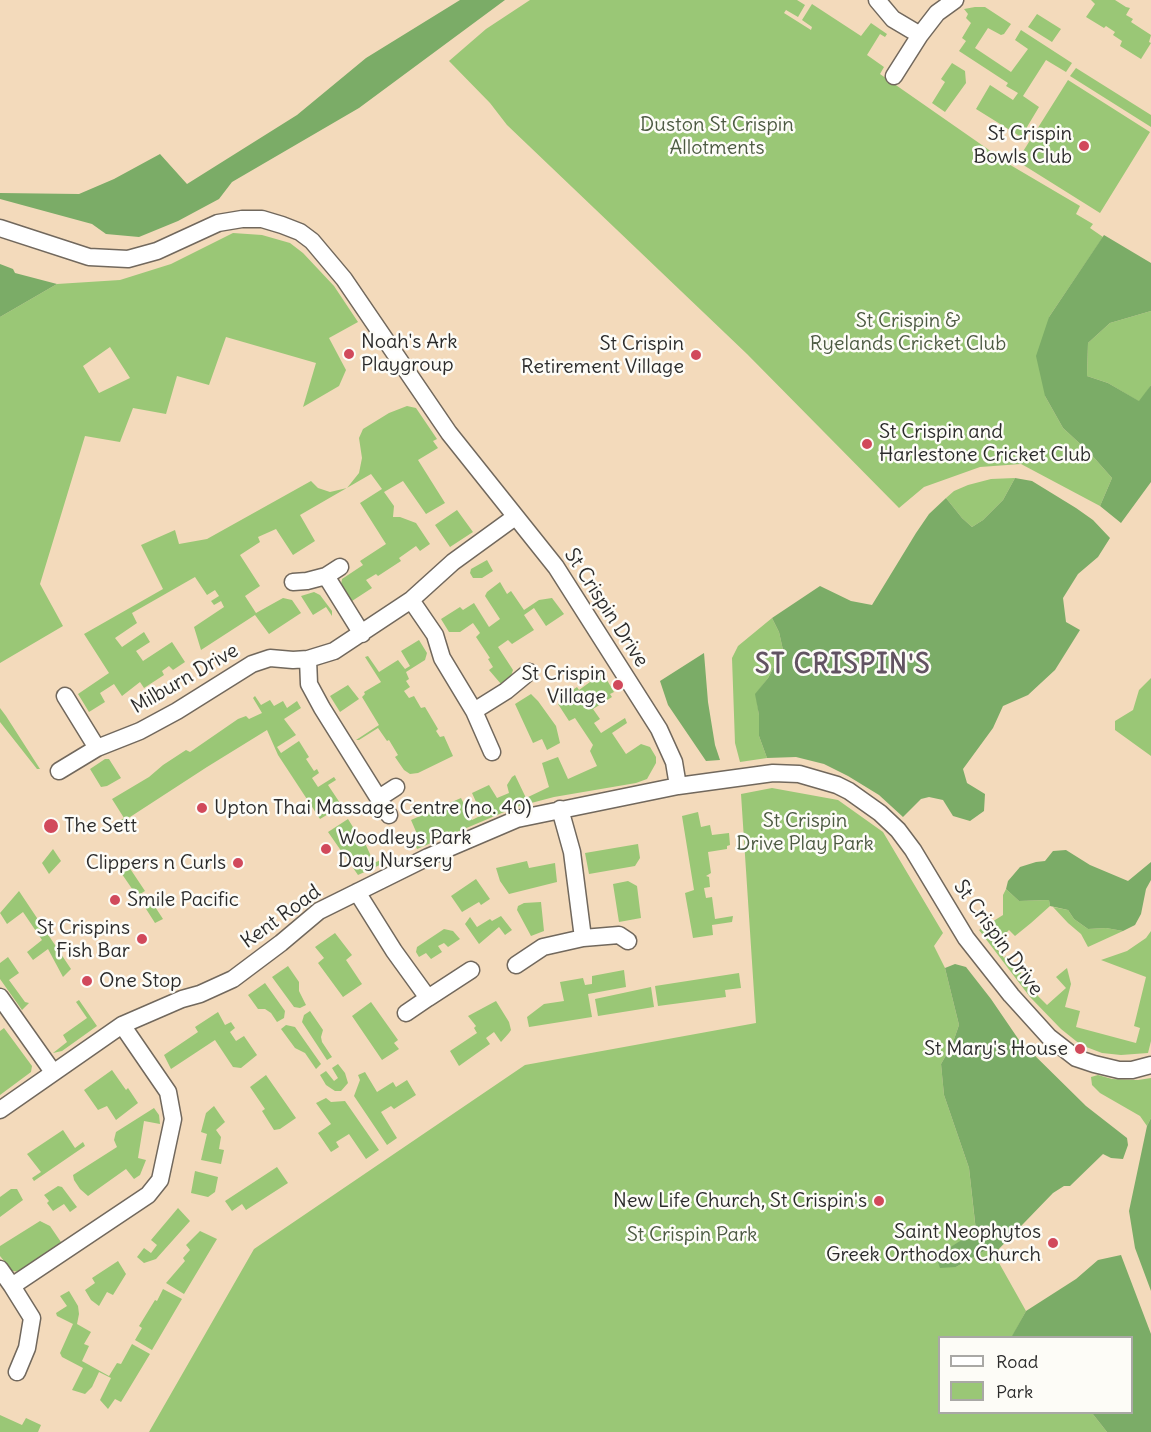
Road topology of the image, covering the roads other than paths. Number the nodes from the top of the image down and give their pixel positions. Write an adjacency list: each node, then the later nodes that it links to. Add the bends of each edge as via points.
1 (877, 0): 3 (street, via 893,19)
2 (955, 0): 3 (street, via 937,13)
3 (920, 35): 4 (street)
4 (894, 76)
5 (0, 228): 6 (street, St Crispin Drive, via 89,257 128,259 157,251 218,223 242,219 262,219 300,232 344,279 449,433)
6 (515, 516): 8 (street, Milburn Drive, via 453,562); 17 (street, St Crispin Drive, via 556,567 659,729 674,762)
7 (294, 582): 9 (street, via 333,571)
8 (411, 600): 9 (street, Milburn Drive); 13 (street, via 435,635 442,658)
9 (362, 634): 10 (street, Milburn Drive, via 334,651)
10 (308, 659): 14 (street, Milburn Drive, via 270,658 252,664 177,711); 19 (street, via 309,684)
11 (529, 672): 13 (street)
12 (65, 696): 14 (street)
13 (474, 711): 15 (street)
14 (97, 748): 16 (street, Milburn Drive)
15 (492, 752)
16 (59, 771)
17 (678, 786): 20 (street, Kent Road); 31 (street, St Crispin Drive, via 773,773 799,774 849,791 898,830 966,938 1049,1037 1076,1058 1094,1064 1119,1070)
18 (396, 787): 19 (street)
19 (379, 798): 21 (street)
20 (560, 809): 22 (street, Kent Road, via 517,819); 23 (street, via 572,852)
21 (389, 815)
22 (357, 892): 28 (street); 30 (street, Kent Road, via 312,915 233,979)
23 (584, 938): 24 (street, via 619,935); 25 (street, via 543,947)
24 (628, 941)
25 (516, 965)
26 (471, 970): 28 (street)
27 (0, 997): 32 (street)
28 (428, 998): 29 (street)
29 (406, 1013)
30 (122, 1025): 32 (street, Kent Road); 35 (street, via 168,1092 173,1119 160,1180 148,1195)
31 (1151, 1065)
32 (53, 1072): 33 (street, Kent Road)
33 (0, 1110)
34 (0, 1269): 35 (street)
35 (12, 1286): 36 (street, via 32,1318 27,1348)
36 (17, 1372)

